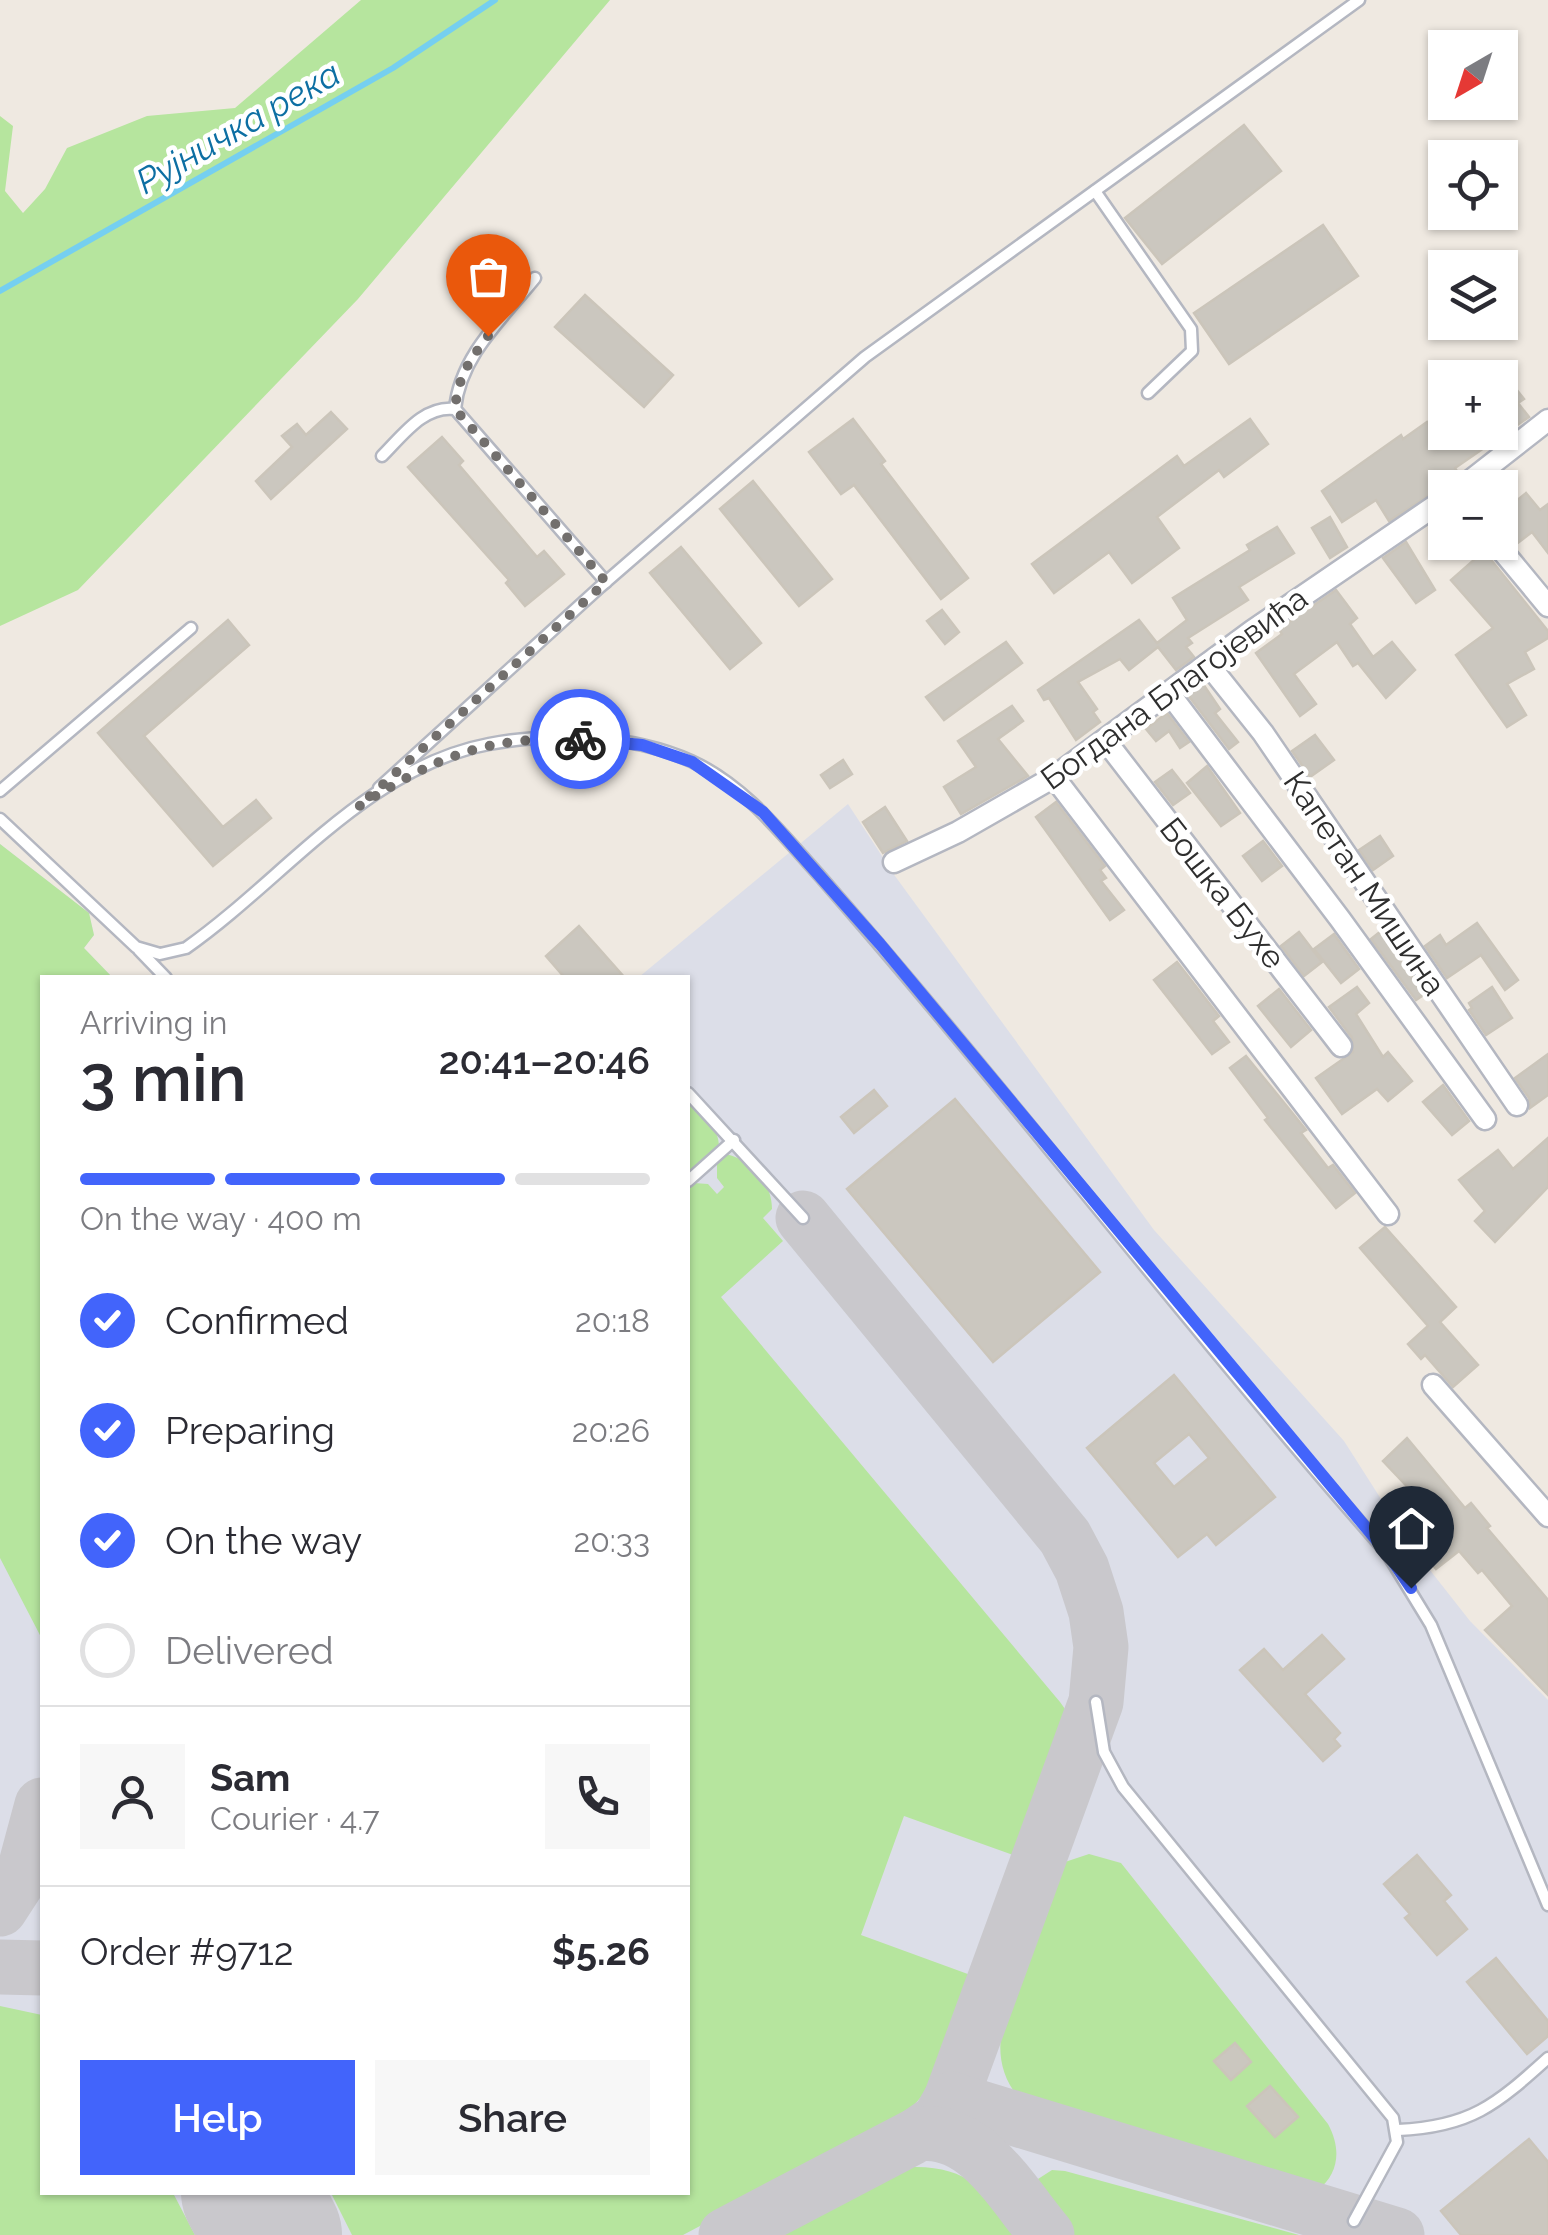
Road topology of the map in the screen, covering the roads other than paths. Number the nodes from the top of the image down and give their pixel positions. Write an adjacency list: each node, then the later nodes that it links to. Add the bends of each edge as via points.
1 (1343, 0): 3 (lane)
2 (1359, 0): 3 (lane)
3 (1336, 17): 4 (lane)
4 (1095, 191): 6 (lane, via 1191,329 1192,351); 13 (lane, via 865,356)
5 (535, 278): 7 (lane, via 466,365)
6 (1148, 393)
7 (455, 409): 9 (lane, via 426,414); 13 (lane)
8 (1548, 420): 10 (street)
9 (382, 456)
10 (1483, 470)
11 (1428, 511): 16 (street, Богдана Благојевића)
12 (1510, 560): 14 (street)
13 (606, 582): 21 (lane)
14 (1548, 606)
15 (191, 628): 20 (lane)
16 (1208, 664): 17 (street, Богдана Благојевића); 28 (street, Капетан Мишина, via 1263,733)
17 (1169, 692): 18 (street, Богдана Благојевића); 29 (street)
18 (1105, 740): 19 (street, Богдана Благојевића); 26 (street, Бошка Бухе)
19 (1054, 777): 23 (street, Богдана Благојевића); 32 (street)
20 (0, 790)
21 (358, 807): 24 (lane, via 186,948 160,954); 37 (lane, via 446,756 538,738 659,750 692,762 763,812 1388,1554 1431,1624)
22 (0, 819): 24 (lane)
23 (894, 862)
24 (136, 947): 25 (lane)
25 (163, 975)
26 (1341, 1046)
27 (690, 1094): 30 (lane)
28 (1517, 1105)
29 (1485, 1119)
30 (734, 1140): 31 (lane); 33 (lane)
31 (690, 1179)
32 (1388, 1214)
33 (803, 1218)
34 (1433, 1386): 35 (street)
35 (1548, 1516)
36 (1096, 1702): 39 (lane, via 1104,1752 1123,1787)
37 (1548, 1905)
38 (1548, 2058): 39 (lane, via 1504,2097 1466,2118)
39 (1398, 2130): 40 (lane)
40 (1354, 2221)

